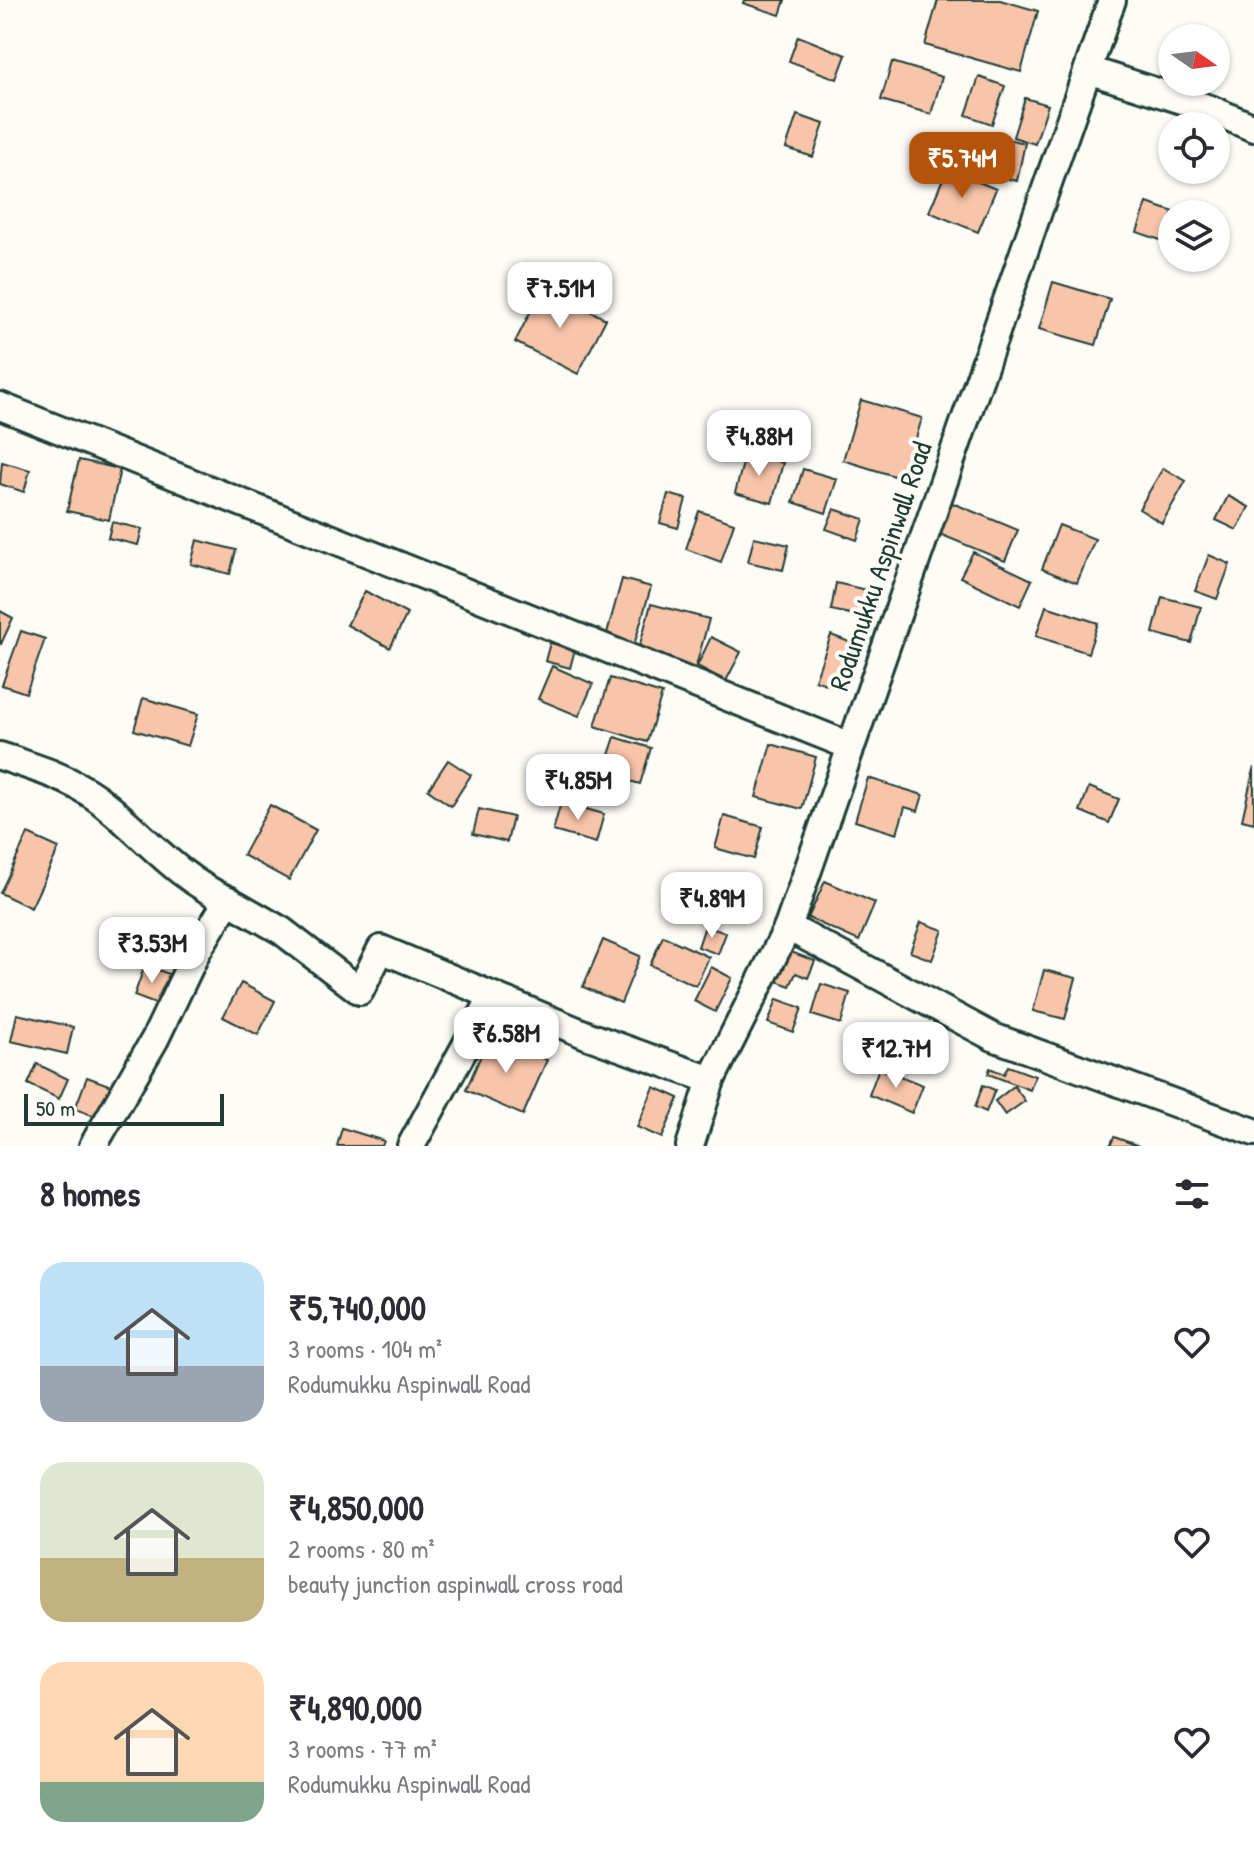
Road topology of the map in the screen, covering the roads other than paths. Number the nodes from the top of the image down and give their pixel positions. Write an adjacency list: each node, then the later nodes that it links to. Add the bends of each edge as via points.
1 (1111, 0): 2 (street, Rodumukku Aspinwall Road)
2 (1088, 70): 3 (street); 5 (street, Rodumukku Aspinwall Road)
3 (1254, 128)
4 (0, 406): 5 (street)
5 (850, 746): 8 (street, Rodumukku Aspinwall Road)
6 (0, 756): 7 (street, via 56,775 96,797 197,887)
7 (228, 900): 9 (street, via 282,931 360,991 381,949); 12 (street)
8 (788, 927): 10 (street, Rodumukku Aspinwall Road); 11 (street, via 993,1037)
9 (493, 996): 10 (street); 13 (street)
10 (711, 1080): 14 (street, Rodumukku Aspinwall Road)
11 (1254, 1132)
12 (93, 1146)
13 (411, 1146)
14 (690, 1146)

